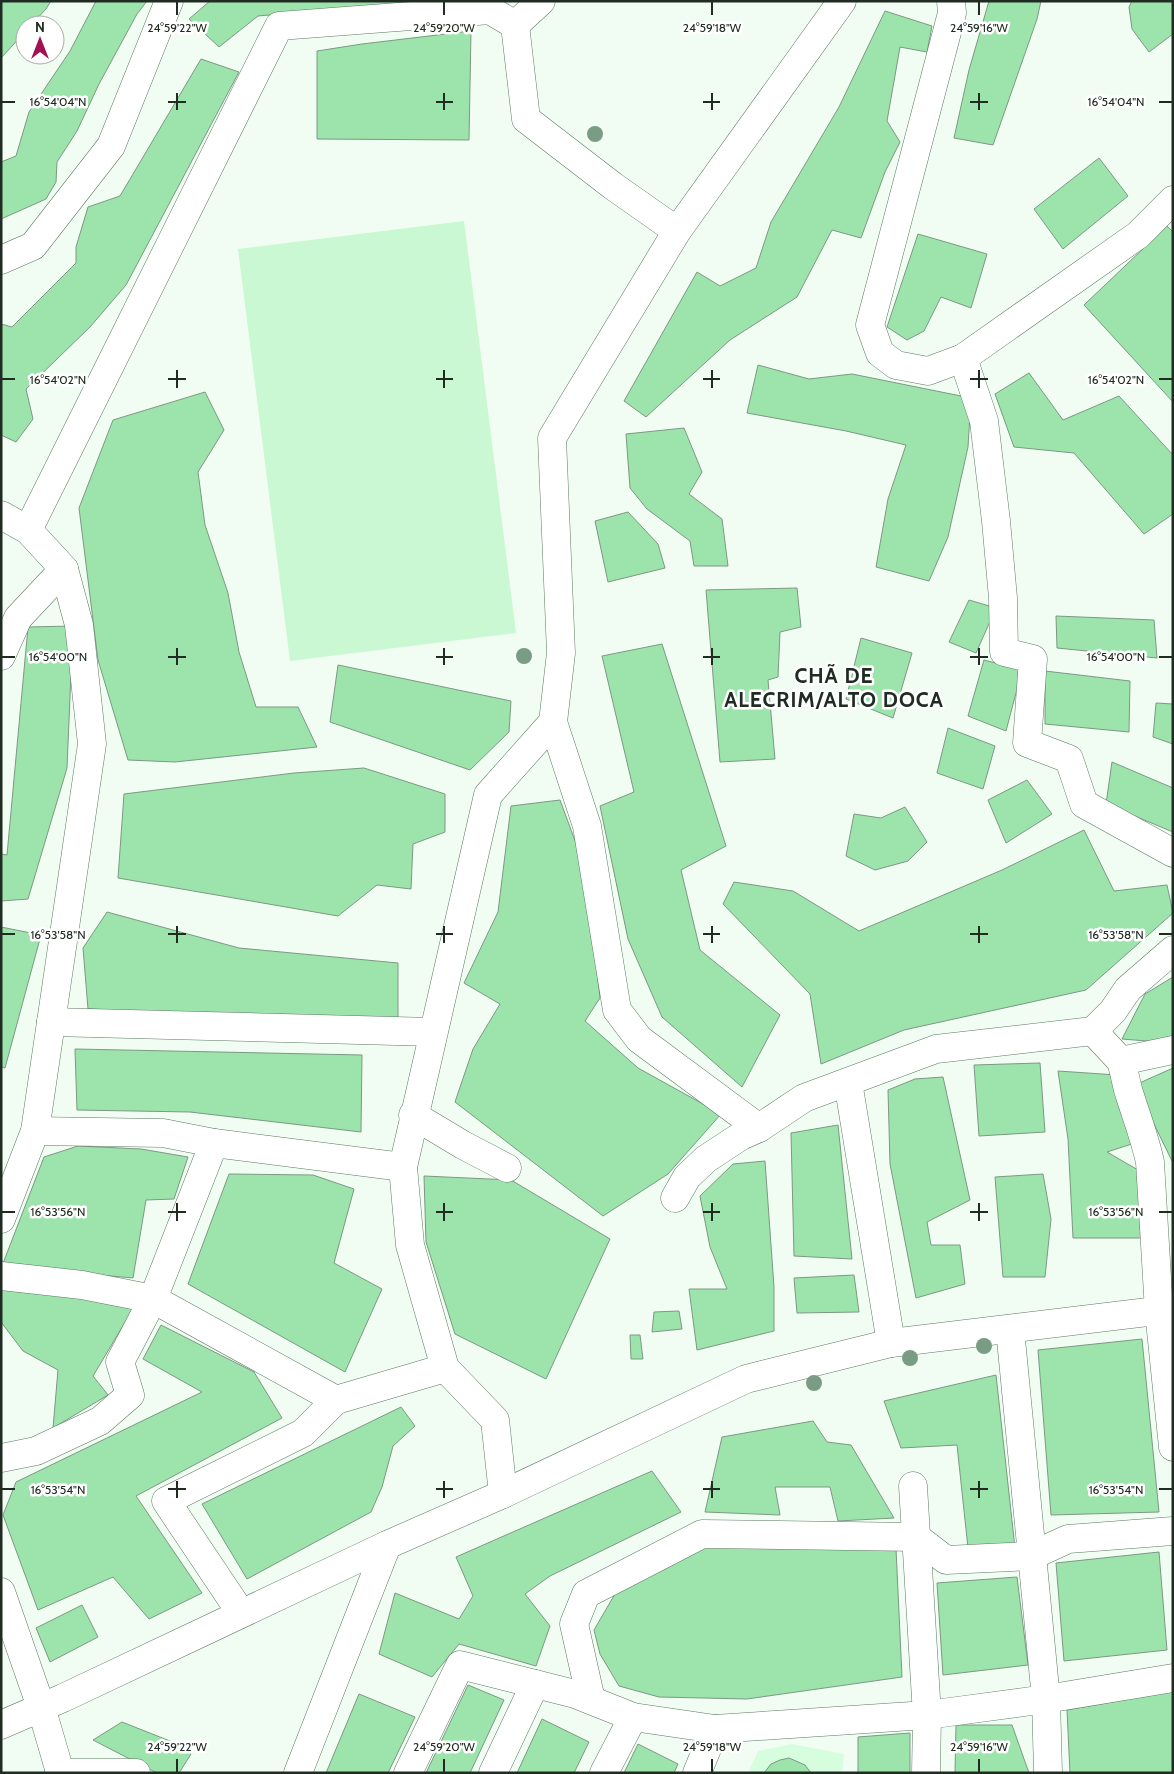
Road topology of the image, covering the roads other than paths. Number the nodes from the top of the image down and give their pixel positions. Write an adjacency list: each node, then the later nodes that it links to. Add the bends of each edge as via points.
1 (169, 1): 8 (street, via 111,146 33,246)
2 (541, 1): 5 (street)
3 (842, 1): 7 (street)
4 (951, 1): 9 (street, via 952,13 870,326 880,353 896,365 928,371)
5 (515, 25): 7 (street, via 526,119); 11 (street, via 490,10 279,26)
6 (1173, 200): 9 (street, via 1138,234)
7 (677, 230): 14 (street, via 552,438 561,653)
8 (1, 260)
9 (963, 358): 15 (street, via 984,421 1003,598 1004,652 1032,659 1027,743 1069,759 1084,804)
10 (1, 515): 11 (street)
11 (28, 530): 12 (street)
12 (64, 569): 13 (street, via 18,618); 17 (street, via 79,625 92,744)
13 (1, 656)
14 (553, 722): 19 (street, via 488,795); 24 (street, via 587,826 617,1010 639,1040)
15 (1173, 853)
16 (1173, 950): 18 (street, via 1128,990)
17 (51, 1022): 19 (street); 25 (street)
18 (1093, 1031): 21 (street); 22 (street, via 936,1050)
19 (433, 1032): 23 (street)
20 (1173, 1050): 21 (street)
21 (1121, 1062): 33 (street, via 1150,1162)
22 (848, 1082): 24 (street, via 804,1098); 35 (street)
23 (414, 1115): 27 (street); 28 (street)
24 (759, 1128): 29 (street, via 740,1136 706,1159 687,1177)
25 (35, 1131): 26 (street, via 163,1133); 30 (street)
26 (214, 1143): 27 (street); 32 (street)
27 (403, 1167): 36 (street, via 410,1245)
28 (507, 1168)
29 (675, 1198)
30 (1, 1219)
31 (1, 1276): 32 (street, via 82,1285)
32 (153, 1299): 37 (street); 39 (street, via 120,1362 130,1395 100,1421 36,1451)
33 (1166, 1310): 34 (street); 38 (street)
34 (1010, 1329): 35 (street); 45 (street)
35 (891, 1343): 41 (street, via 746,1379)
36 (445, 1368): 37 (street); 41 (street, via 495,1420)
37 (336, 1400): 47 (street, via 303,1433 166,1501)
38 (1173, 1447)
39 (1, 1458)
40 (913, 1486): 43 (street)
41 (503, 1494): 44 (street)
42 (1173, 1531): 45 (street, via 1068,1539)
43 (916, 1537): 45 (street, via 946,1560); 51 (street, via 702,1534 586,1594 574,1624); 53 (street)
44 (388, 1545): 47 (street); 59 (street)
45 (1031, 1556): 50 (street)
46 (4, 1608): 52 (street)
47 (241, 1613): 52 (street)
48 (1173, 1678): 50 (street)
49 (535, 1684): 51 (street); 60 (street, via 460,1665); 61 (street)
50 (1046, 1698): 53 (street); 65 (street)
51 (591, 1700): 54 (street)
52 (41, 1706): 55 (street); 57 (street)
53 (927, 1714): 56 (street); 64 (street)
54 (633, 1716): 56 (street); 62 (street)
55 (1, 1725)
56 (715, 1730): 63 (street)
57 (60, 1772): 58 (street)
58 (136, 1773)
59 (298, 1773)
60 (408, 1773)
61 (493, 1773)
62 (604, 1773)
63 (697, 1773)
64 (926, 1773)
65 (1048, 1773)

